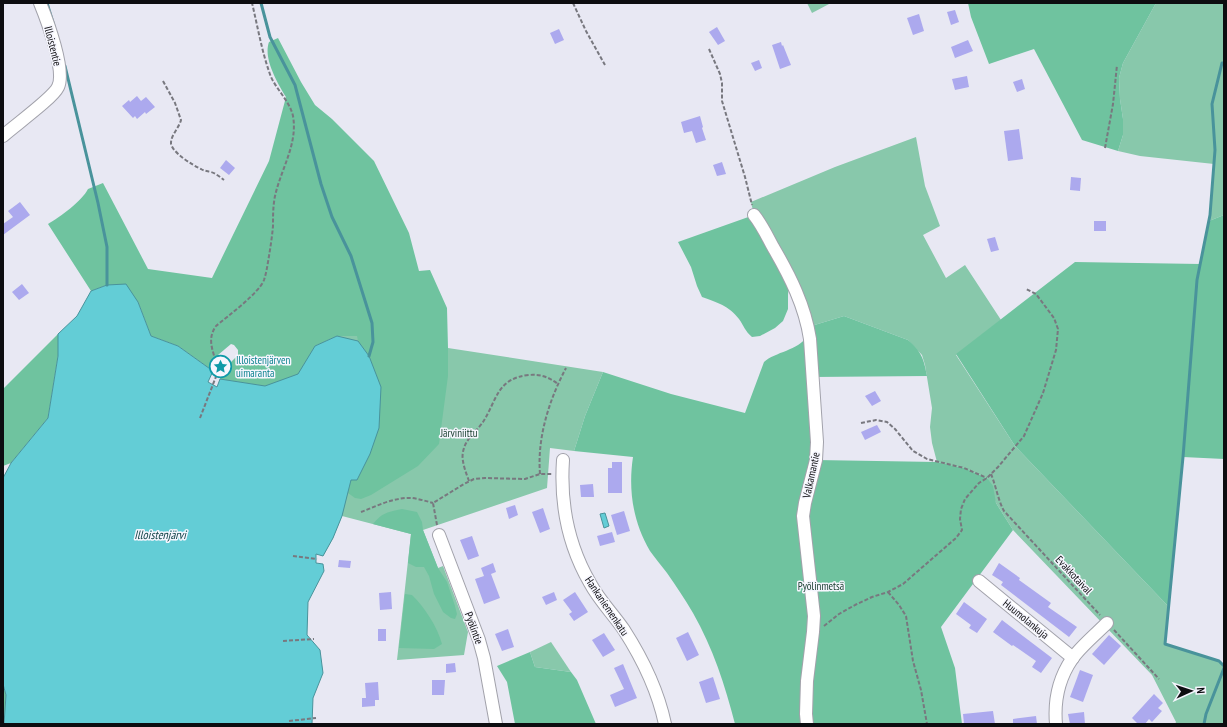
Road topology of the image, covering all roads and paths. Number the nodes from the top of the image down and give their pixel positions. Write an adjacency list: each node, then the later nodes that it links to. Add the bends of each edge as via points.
1 (40, 3): 8 (street, Illoistentie, via 59,66 58,87 50,97)
2 (252, 3): 15 (path, via 269,70 275,85 292,110 293,138 275,194 271,246 264,280 253,294 212,332 210,339 218,367)
3 (573, 3): 5 (path)
4 (709, 49): 11 (path, via 720,74 722,100 746,177)
5 (605, 65)
6 (1117, 65): 9 (path)
7 (163, 81): 10 (path, via 181,120 173,136 172,146 191,163)
8 (3, 136)
9 (1105, 148)
10 (224, 180)
11 (754, 215): 31 (street, Valkamantie, via 785,267 803,309 808,328 817,442 816,460 803,516 814,616)
12 (1026, 289): 20 (path, via 1036,294 1054,318 1058,329 1056,350 1043,393 1024,436)
13 (566, 368): 14 (path)
14 (558, 384): 18 (path, via 541,438); 22 (path, via 552,379 532,375 507,382 483,422 466,442 462,453)
15 (200, 418)
16 (860, 423): 21 (path, via 876,420 887,422 913,451 926,459 964,468)
17 (563, 460): 39 (street, Hankaniemenkatu, via 564,510 572,544 590,583 635,648 656,695)
18 (540, 474): 19 (path); 22 (path, via 525,479 485,478)
19 (549, 474)
20 (991, 474): 21 (path); 30 (path, Evakkotaival, via 1004,511)
21 (987, 478): 29 (path, via 965,499 960,519 962,530 956,538 903,584)
22 (468, 482): 23 (path)
23 (433, 503): 24 (path, via 400,498); 25 (path)
24 (361, 512)
25 (438, 532): 38 (street, Pyölintie, via 479,640)
26 (293, 556): 27 (path)
27 (317, 558)
28 (979, 581): 34 (street, Huumolankuja)
29 (888, 592): 31 (path, via 855,605); 41 (path, via 906,616)
30 (1107, 623): 34 (street); 35 (path, Evakkotaival)
31 (813, 632): 40 (street, Valkamantie, via 807,681)
32 (314, 639): 33 (path)
33 (283, 641)
34 (1073, 658): 42 (street, via 1059,685)
35 (1159, 679)
36 (316, 718): 37 (path)
37 (288, 721)
38 (496, 724)
39 (665, 724)
40 (808, 724)
41 (927, 724)
42 (1056, 724)

